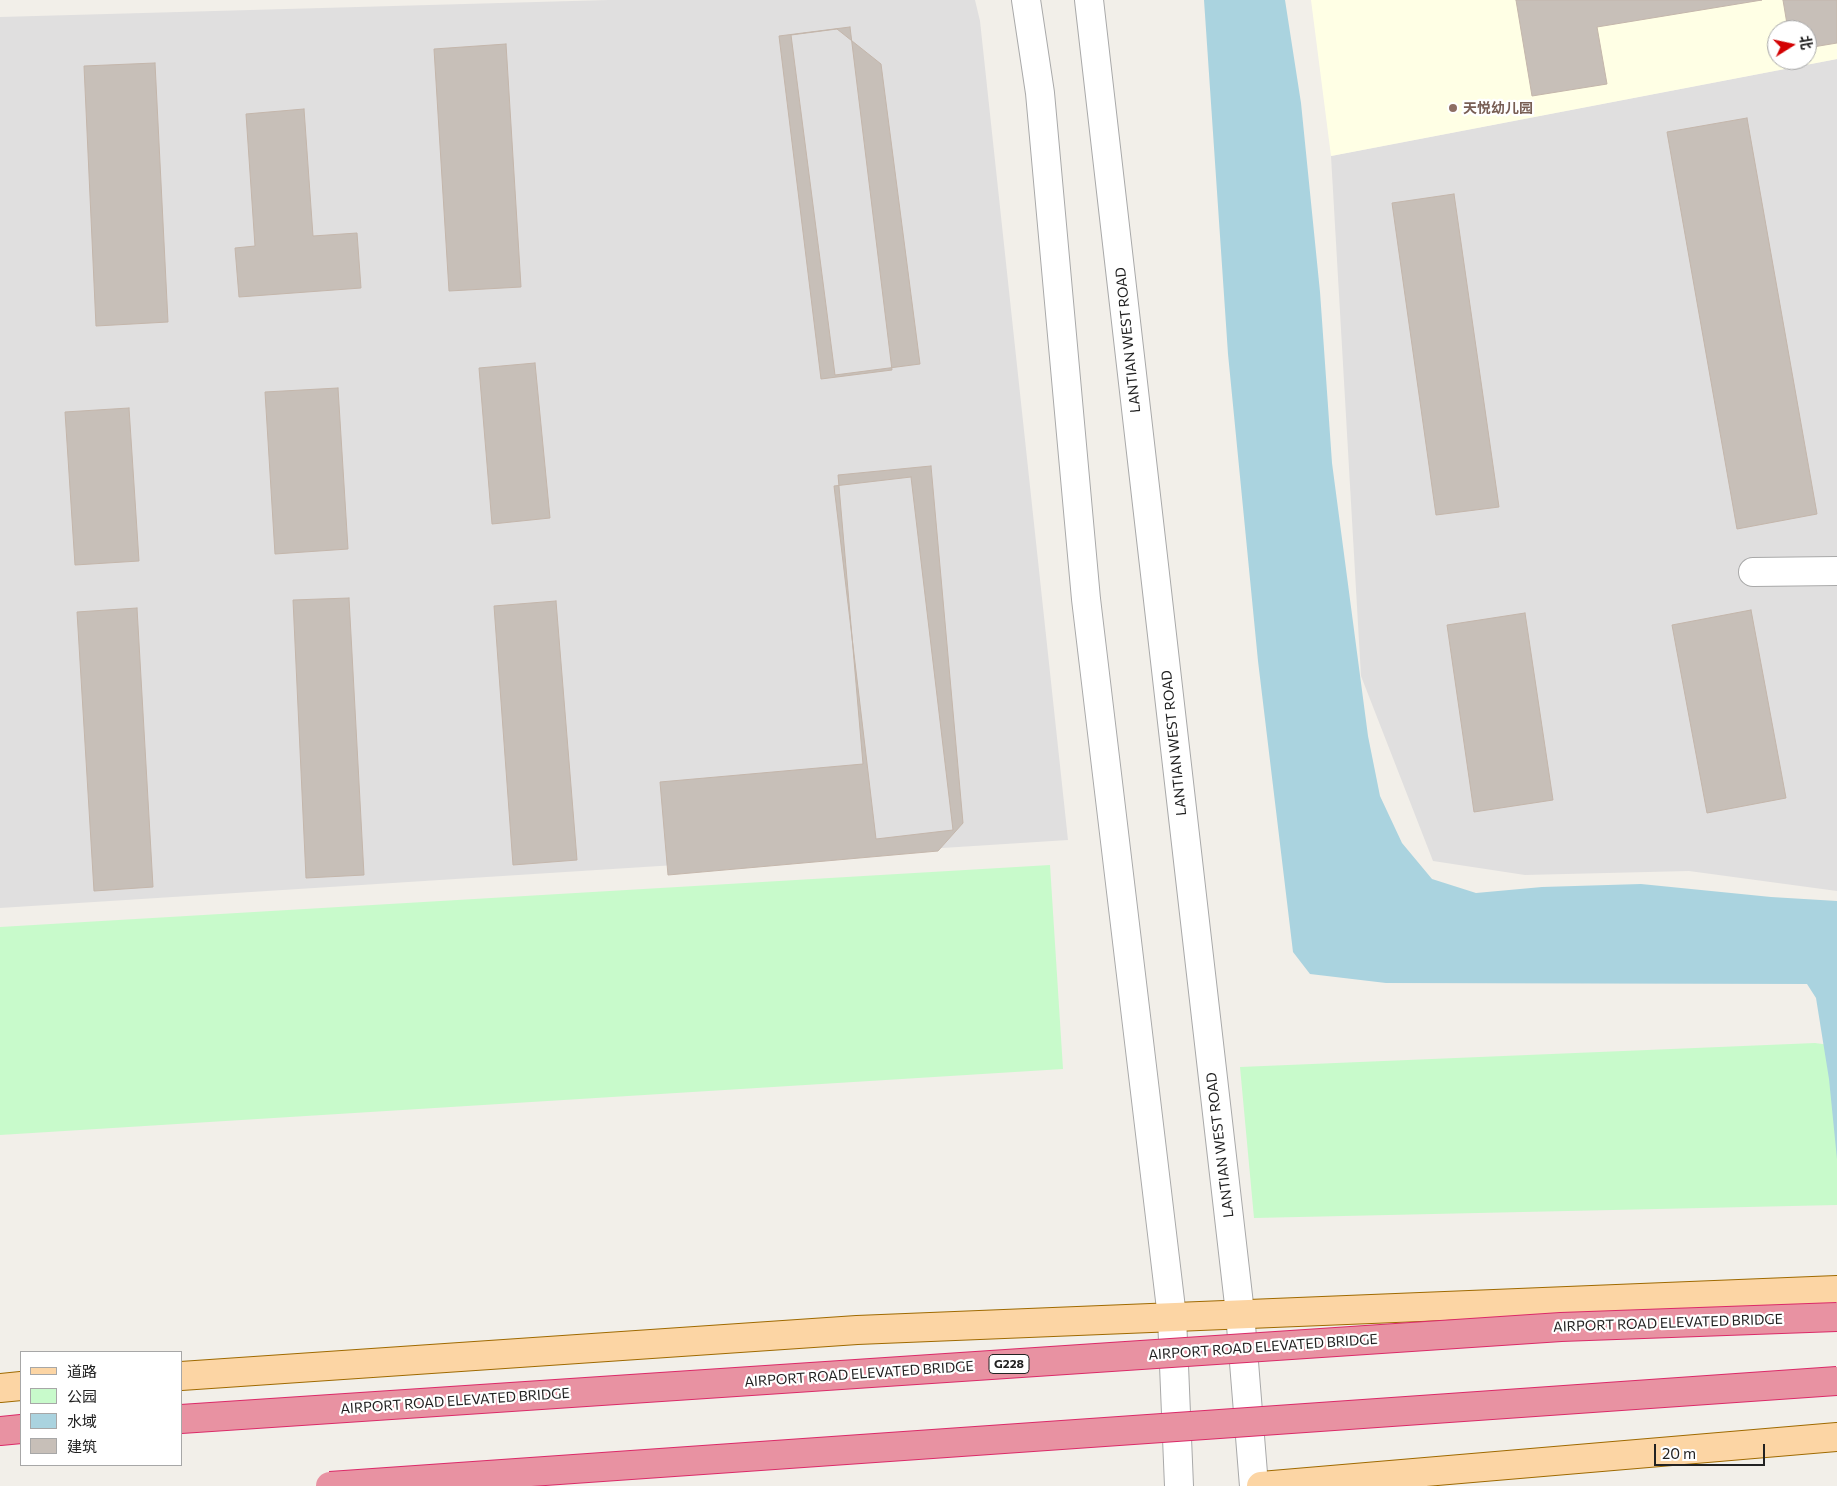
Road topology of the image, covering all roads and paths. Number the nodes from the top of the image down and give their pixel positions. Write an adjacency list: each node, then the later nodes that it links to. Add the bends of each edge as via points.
1 (1026, 0): 7 (street, via 1040,93 1086,599)
2 (1089, 0): 6 (street, LANTIAN WEST ROAD)
3 (1837, 571): 4 (street)
4 (1754, 572)
5 (1837, 1290): 6 (main road)
6 (1240, 1313): 7 (main road); 19 (street, LANTIAN WEST ROAD)
7 (1172, 1317): 9 (main road, via 857,1330); 18 (street)
8 (1837, 1317): 13 (highway, AIRPORT ROAD ELEVATED BRIDGE / G228, bridge, via 1560,1327)
9 (182, 1376)
10 (1837, 1381): 17 (highway, bridge)
11 (20, 1386): 12 (main road)
12 (0, 1388)
13 (182, 1419)
14 (20, 1429): 15 (highway)
15 (0, 1431)
16 (1837, 1437): 20 (main road)
17 (330, 1486)
18 (1179, 1486)
19 (1254, 1486)
20 (1261, 1486)

